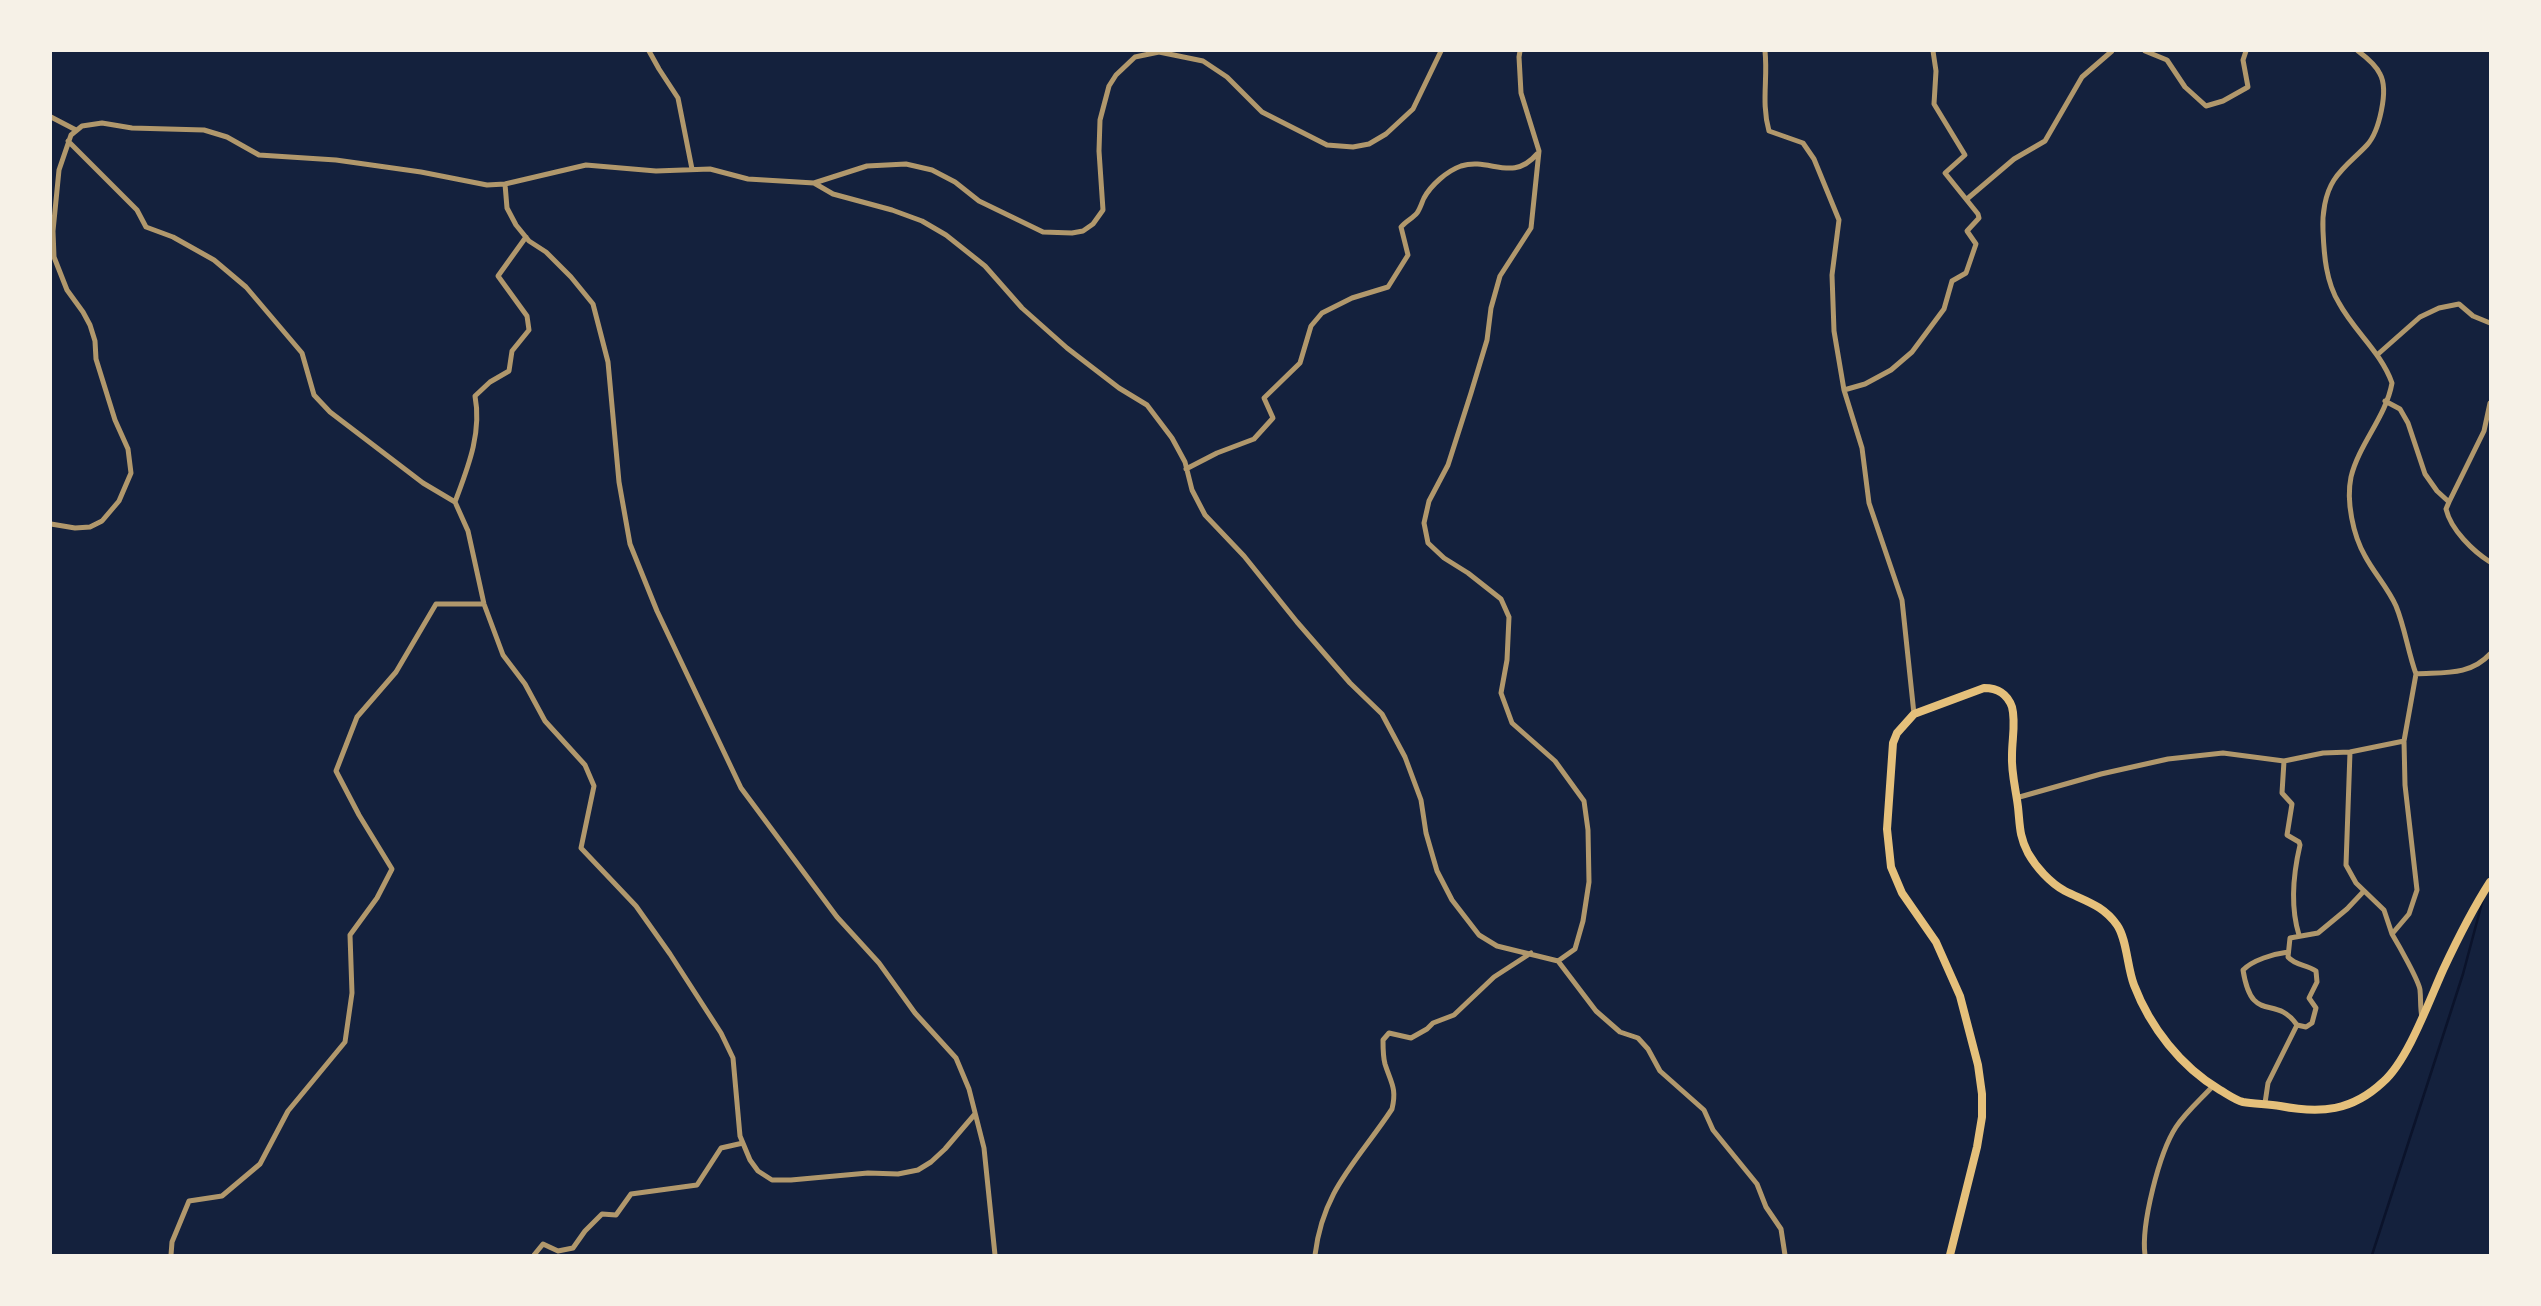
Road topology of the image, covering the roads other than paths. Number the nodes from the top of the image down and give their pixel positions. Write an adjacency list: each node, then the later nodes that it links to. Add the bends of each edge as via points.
1 (649, 51): 14 (street, via 678,98)
2 (1440, 51): 15 (street, via 1413,109 1386,134 1353,148 1327,145 1262,112 1227,77 1203,61 1159,51 1135,57 1115,75 1100,120 1103,210 1093,224 1078,233 1034,229 921,166 867,166)
3 (1520, 51): 13 (street, via 1521,93)
4 (1765, 51): 21 (street, via 1764,111 1769,131 1803,143 1839,220 1832,275 1834,331)
5 (1933, 51): 17 (street, via 1937,71 1934,104 1965,155 1945,173)
6 (2112, 51): 17 (street, via 2082,77 2045,141 2014,159)
7 (2145, 51): 8 (street, via 2167,61 2206,106 2248,87)
8 (2246, 51)
9 (2358, 51): 20 (street, via 2383,82 2379,123 2369,144 2330,188 2323,218 2324,257 2338,303)
10 (51, 117): 11 (street)
11 (76, 130): 12 (street); 16 (street, via 102,123 204,130 259,155 336,160 478,184)
12 (68, 141): 25 (street, via 131,202 146,228 214,260 264,305 302,353 314,395 330,412 422,483); 27 (street, via 59,170 54,257 95,341 96,359 128,449 131,473 114,508 96,524 75,528)
13 (1539, 151): 24 (street, via 1516,169 1477,164 1457,167 1429,188 1417,213 1401,227 1408,256 1388,287 1322,313 1311,326 1300,363 1264,398 1273,418 1254,439); 43 (street, via 1531,229 1500,276 1471,393 1424,523 1428,543 1501,599 1509,617 1502,693 1512,723 1555,761 1584,801 1589,882 1583,921 1575,948)
14 (692, 169): 15 (street, via 748,179); 16 (street, via 586,165)
15 (814, 183): 24 (street, via 833,194 922,221 956,243 1067,348 1147,405 1172,438)
16 (505, 184): 18 (street, via 510,216)
17 (1967, 199): 21 (street, via 1979,218 1967,231 1976,244 1966,273 1952,281 1944,309 1912,352 1891,370)
18 (526, 237): 25 (street, via 498,276 527,316 529,330 512,351 509,371 475,396 479,414 476,436); 48 (street, via 572,277 593,304 608,362 630,544 741,788 837,916 956,1058)
19 (2490, 323): 20 (street, via 2459,304 2439,309 2420,317)
20 (2377, 355): 22 (street, via 2392,383)
21 (1844, 390): 32 (street, via 1862,448 1869,503 1902,600)
22 (2385, 401): 26 (street, via 2400,409 2425,474); 31 (street, via 2351,477 2353,525 2397,609)
23 (2490, 403): 26 (street, via 2484,431)
24 (1185, 469): 42 (street, via 1205,515 1382,714 1409,768 1437,872 1452,900 1479,935 1497,946)
25 (455, 502): 29 (street, via 468,531)
26 (2449, 502): 28 (street, via 2446,509 2452,523)
27 (51, 524)
28 (2490, 562)
29 (484, 604): 49 (street, via 503,655 545,721 585,765 594,786 581,848 636,906 722,1033 733,1058); 50 (street, via 436,604 396,672 357,718 336,772 392,869 350,936 352,993 345,1042 288,1111 260,1164 222,1196 189,1201)
30 (2490, 654): 31 (street, via 2465,670)
31 (2416, 674): 33 (street)
32 (1914, 714): 36 (main road, via 1984,688 2004,694 2012,710); 55 (main road, via 1893,743 1887,829 1891,867 1902,893 1936,942 1960,996 1982,1094 1977,1147)
33 (2404, 741): 34 (street); 39 (street, via 2417,890 2409,914)
34 (2350, 752): 35 (street); 38 (street, via 2346,865)
35 (2284, 761): 36 (street, via 2223,753 2194,755 2101,774); 40 (street, via 2281,793 2292,804 2287,835 2300,845 2292,881)
36 (2016, 799): 46 (main road, via 2020,833 2030,855 2058,886 2097,905 2117,925 2134,984 2152,1020 2182,1060)
37 (2490, 881): 44 (main road)
38 (2363, 892): 39 (street, via 2384,910); 40 (street, via 2318,933)
39 (2392, 934): 44 (street, via 2420,989)
40 (2299, 935): 41 (street, via 2290,938)
41 (2288, 952): 45 (street, via 2293,962 2316,971 2317,982 2309,998 2316,1008 2312,1023); 45 (street, via 2243,970 2250,999 2263,1008 2281,1011)
42 (1532, 953): 43 (street); 53 (street, via 1493,977 1454,1015 1411,1038 1389,1033 1383,1041 1384,1062 1394,1082 1392,1109 1329,1199)
43 (1558, 961): 54 (street, via 1596,1011 1620,1032 1638,1038 1660,1071 1704,1110 1713,1130 1757,1184 1781,1228)
44 (2422, 1018): 47 (main road, via 2389,1076 2353,1104 2317,1110)
45 (2297, 1026): 47 (street, via 2268,1083)
46 (2213, 1086): 47 (main road, via 2243,1102); 56 (street, via 2176,1128 2166,1148 2149,1208)
47 (2265, 1102)
48 (975, 1114): 49 (street, via 932,1162 898,1174 772,1180 758,1171); 52 (street, via 984,1148)
49 (743, 1143): 51 (street, via 721,1148 696,1185 631,1194 616,1215 602,1214 573,1248 558,1251 543,1244)
50 (171, 1255)
51 (534, 1255)
52 (995, 1255)
53 (1315, 1255)
54 (1785, 1255)
55 (1950, 1255)
56 (2145, 1255)

